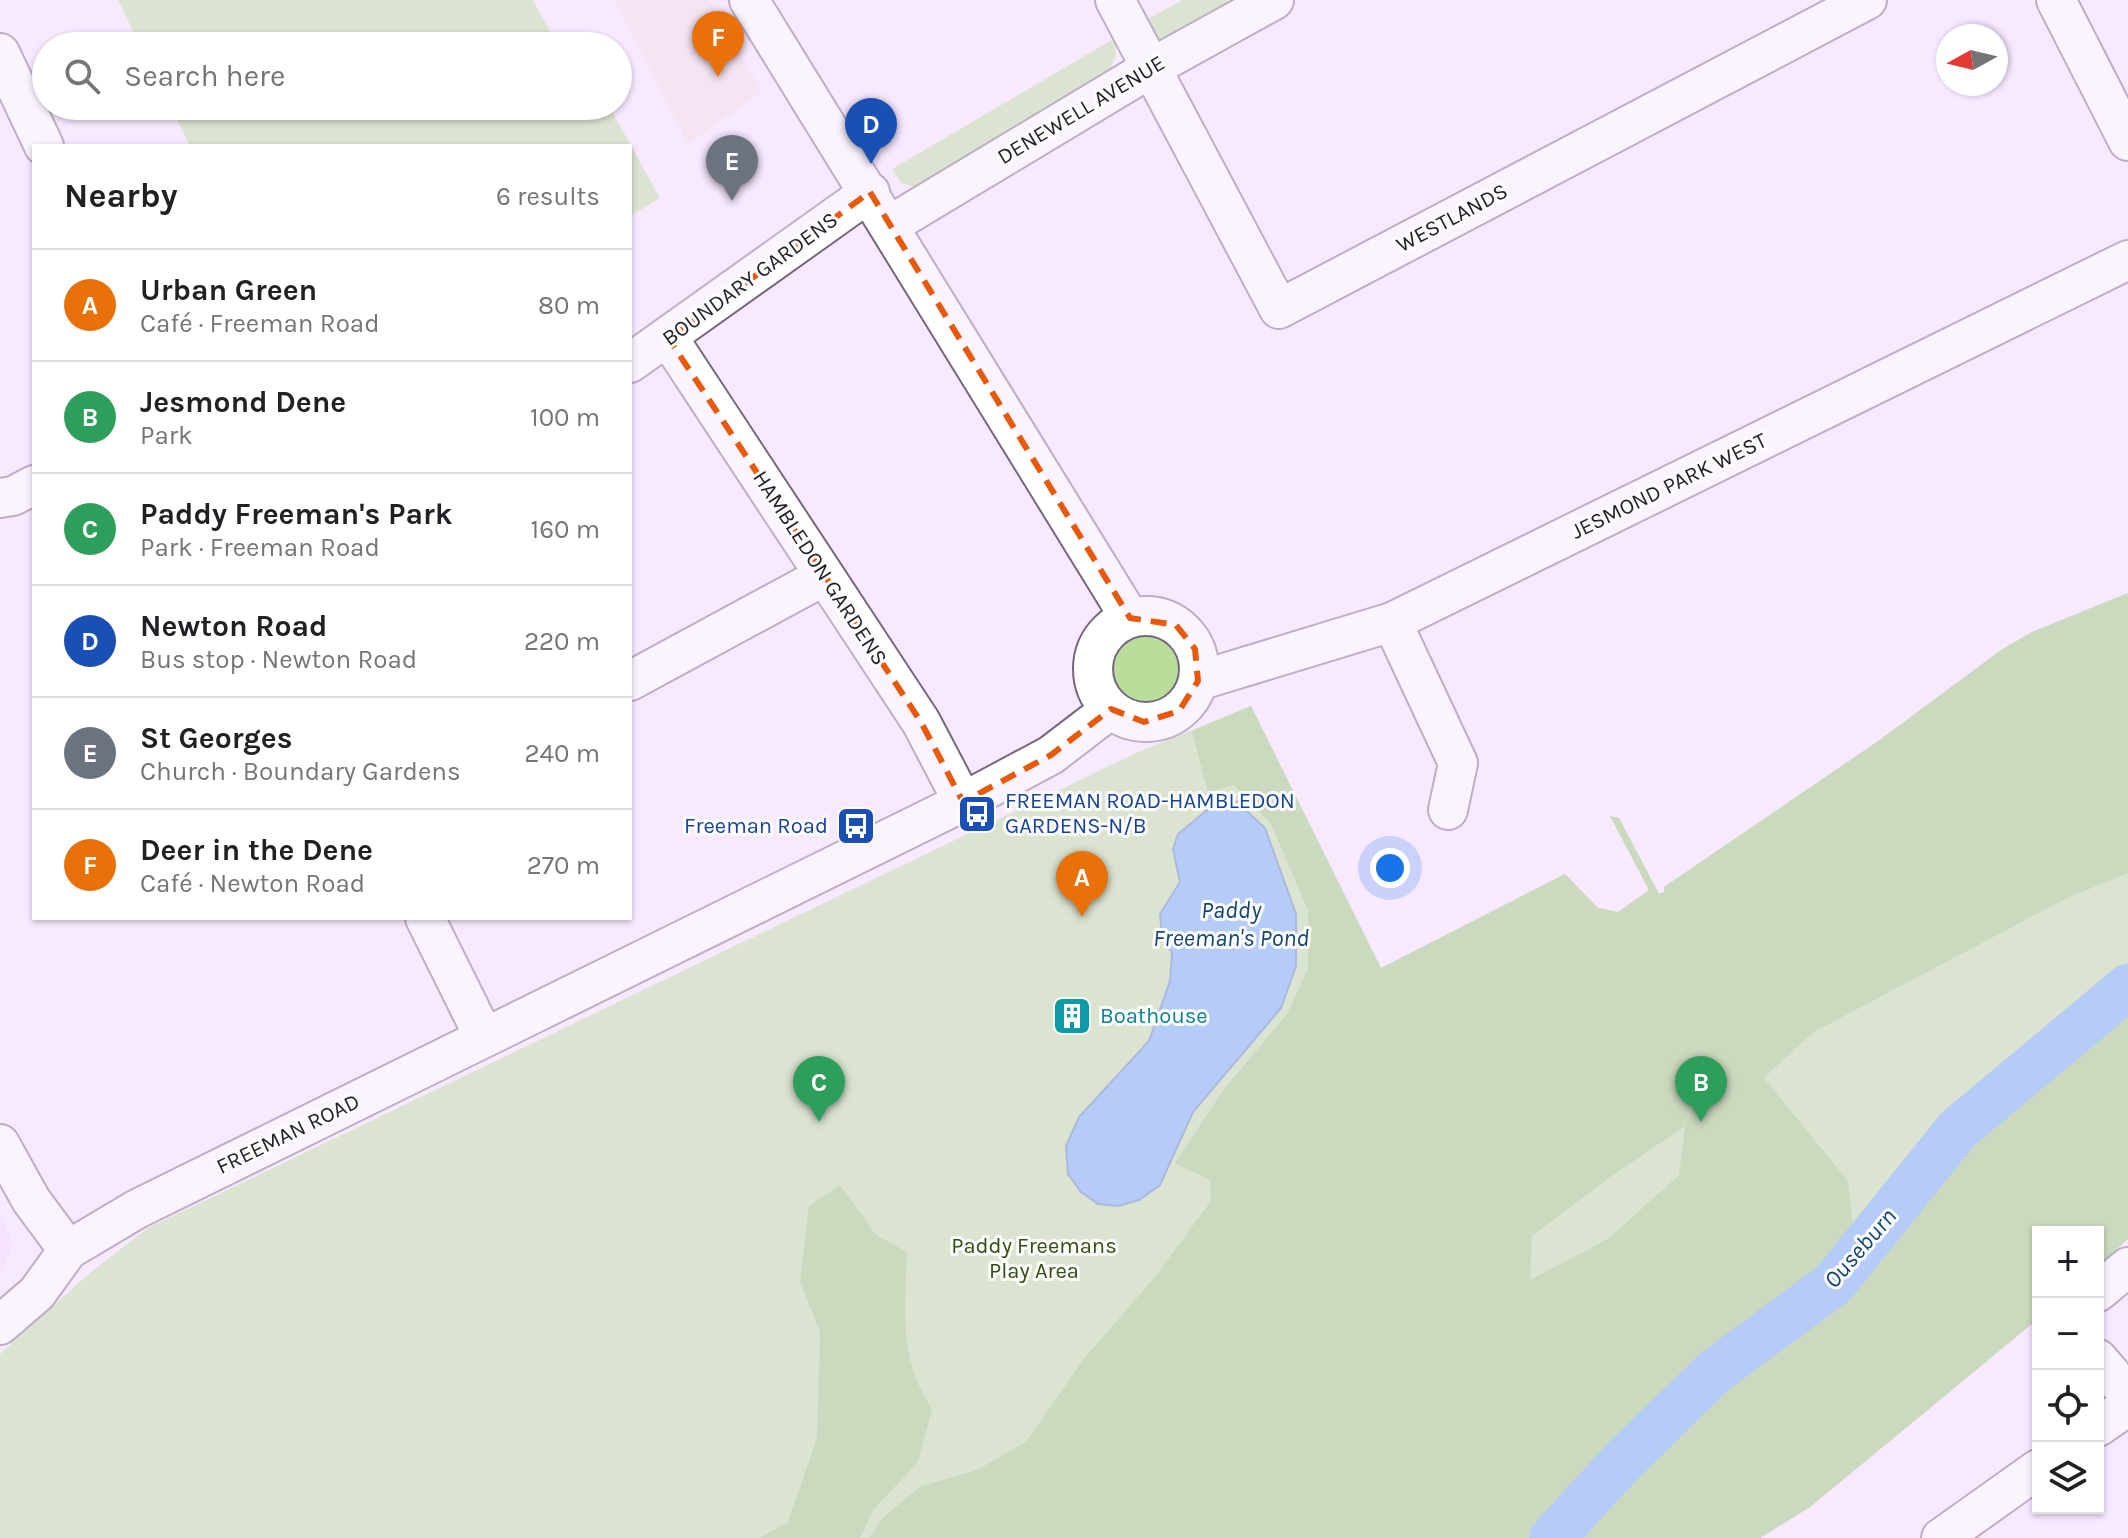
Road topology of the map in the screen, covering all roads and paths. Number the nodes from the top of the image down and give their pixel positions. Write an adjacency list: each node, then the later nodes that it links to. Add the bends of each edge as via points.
1 (749, 0): 10 (street)
2 (1115, 0): 7 (street)
3 (1274, 0): 7 (street, DENEWELL AVENUE)
4 (1867, 0): 7 (street, WESTLANDS, via 1279,309)
5 (2056, 0): 8 (street)
6 (0, 53): 9 (street)
7 (1151, 68): 11 (street, DENEWELL AVENUE)
8 (2128, 141)
9 (43, 144)
10 (870, 192): 11 (street); 13 (street, BOUNDARY GARDENS)
11 (890, 225): 18 (street)
12 (2128, 260): 19 (street, JESMOND PARK WEST)
13 (669, 339): 14 (street, BOUNDARY GARDENS); 17 (street, HAMBLEDON GARDENS)
14 (632, 362)
15 (32, 486): 16 (street)
16 (0, 498)
17 (824, 576): 20 (street); 23 (street, HAMBLEDON GARDENS, via 921,722)
18 (1130, 618): 21 (street, via 1161,618 1176,625 1195,649); 22 (street, via 1116,625 1096,650 1094,682)
19 (1392, 622): 21 (street, JESMOND PARK WEST); 24 (street, via 1458,763)
20 (632, 680)
21 (1198, 681): 22 (street, via 1191,698 1163,720 1127,719)
22 (1111, 709): 23 (street, FREEMAN ROAD, via 1051,755)
23 (963, 802): 26 (street, FREEMAN ROAD)
24 (1448, 810)
25 (426, 920): 26 (street)
26 (484, 1037): 28 (street, FREEMAN ROAD, via 137,1209)
27 (0, 1144): 28 (street, via 31,1200)
28 (68, 1250): 31 (street, FREEMAN ROAD, via 37,1293)
29 (2128, 1267): 30 (street)
30 (2104, 1287)
31 (0, 1325)
32 (2104, 1366): 33 (street)
33 (2128, 1394)
34 (2128, 1406): 35 (street)
35 (2104, 1423)
36 (2032, 1473): 37 (street)
37 (1941, 1538)

